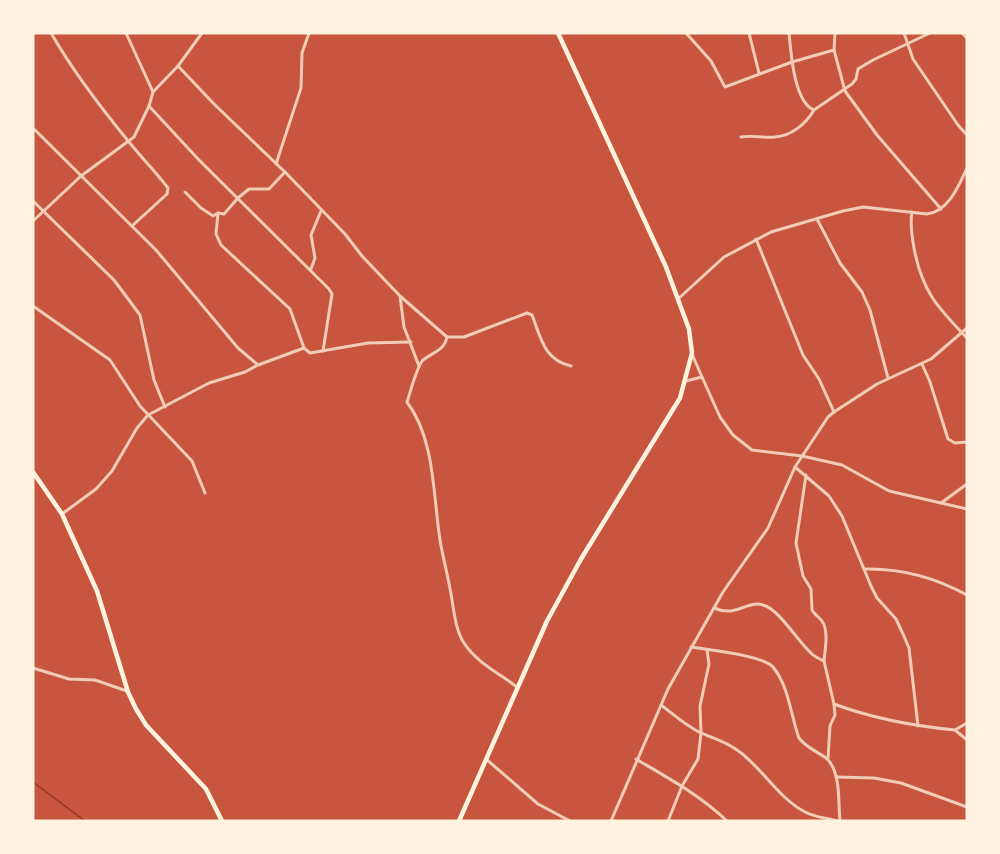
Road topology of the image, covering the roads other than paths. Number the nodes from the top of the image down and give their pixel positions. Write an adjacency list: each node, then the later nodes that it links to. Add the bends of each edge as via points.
1 (51, 33): 26 (street)
2 (126, 33): 20 (street)
3 (202, 33): 17 (street)
4 (309, 33): 27 (street, via 302,53 301,88)
5 (558, 33): 45 (highway)
6 (686, 33): 18 (street, via 711,61 725,87)
7 (749, 33): 18 (street)
8 (789, 33): 16 (street)
9 (835, 33): 15 (street)
10 (904, 33): 14 (street)
11 (930, 33): 14 (street)
12 (962, 33): 13 (street)
13 (967, 38)
14 (908, 45): 19 (street, via 858,69 856,80); 24 (street, via 924,76)
15 (834, 50): 16 (street); 19 (street)
16 (792, 62): 18 (street); 22 (street, via 798,87 808,107)
17 (178, 66): 20 (street); 27 (street)
18 (759, 73)
19 (845, 90): 22 (street); 34 (street, via 877,135)
20 (153, 92): 21 (street)
21 (149, 106): 26 (street); 32 (street)
22 (814, 110): 25 (street, via 804,124 777,137)
23 (33, 128): 30 (street)
24 (967, 135)
25 (741, 137)
26 (129, 142): 30 (street); 41 (street, via 168,188 167,194)
27 (276, 164): 29 (street)
28 (967, 168): 34 (street)
29 (285, 172): 32 (street, via 273,188 251,188); 35 (street)
30 (81, 176): 36 (street); 41 (street)
31 (184, 192): 38 (street, via 208,213)
32 (238, 198): 38 (street, via 224,214); 43 (street)
33 (33, 201): 36 (street)
34 (941, 209): 37 (street, via 927,214)
35 (322, 211): 43 (street, via 311,235 315,258); 44 (street)
36 (44, 212): 40 (street); 62 (street, via 114,280 140,315 154,380)
37 (912, 212): 39 (street, via 863,207); 48 (street, via 912,242 926,290)
38 (218, 213): 52 (street, via 216,234 221,245 290,309)
39 (817, 219): 42 (street); 60 (street, via 840,263 862,292)
40 (33, 221)
41 (132, 226): 56 (street, via 238,348)
42 (756, 239): 45 (street, via 715,263); 63 (street, via 803,355)
43 (311, 269): 53 (street, via 332,294)
44 (400, 296): 49 (street); 51 (street, via 404,327)
45 (678, 299): 54 (highway, via 689,329)
46 (33, 306): 64 (street, via 110,360)
47 (967, 328): 48 (street)
48 (962, 332): 50 (street); 55 (street)
49 (447, 337): 57 (street, via 446,344); 58 (street, via 464,338 529,312 549,355)
50 (967, 338)
51 (411, 342): 53 (street, via 368,343); 57 (street)
52 (304, 348): 53 (street, via 310,353); 56 (street)
53 (323, 351)
54 (692, 353): 59 (street); 61 (highway)
55 (922, 364): 60 (street); 65 (street, via 948,439)
56 (258, 365): 62 (street, via 209,383)
57 (419, 366): 82 (street, via 407,402 424,434 459,633 465,645)
58 (572, 366)
59 (702, 377): 61 (street); 66 (street, via 720,417 743,444 752,450)
60 (888, 378): 63 (street)
61 (686, 381): 82 (highway, via 680,398 569,580)
62 (165, 407): 64 (street)
63 (834, 412): 66 (street)
64 (148, 415): 71 (street, via 188,456); 74 (street, via 107,477)
65 (966, 442)
66 (802, 456): 67 (street); 72 (street, via 842,465 889,490)
67 (795, 467): 69 (street); 77 (street, via 768,528)
68 (33, 472): 74 (highway)
69 (806, 475): 75 (street, via 829,496 842,516); 80 (street, via 796,543 803,576 811,589 812,610 824,626)
70 (967, 484): 72 (street)
71 (205, 493)
72 (941, 503): 73 (street)
73 (967, 509)
74 (62, 514): 83 (highway, via 97,591)
75 (864, 569): 76 (street, via 909,573); 87 (street, via 877,598 896,620 909,648)
76 (967, 595)
77 (714, 608): 78 (street); 80 (street, via 726,613 754,604 768,607 812,655)
78 (691, 647): 79 (street); 85 (street)
79 (707, 650): 89 (street, via 710,664 700,706); 93 (street, via 757,659 772,667 782,683 799,738 804,746)
80 (824, 661): 84 (street)
81 (33, 668): 83 (street, via 69,679 95,680)
82 (517, 687): 91 (highway)
83 (128, 692): 97 (highway, via 140,717 206,789)
84 (834, 704): 87 (street); 93 (street)
85 (661, 705): 89 (street); 92 (street)
86 (967, 723): 88 (street)
87 (918, 726): 88 (street)
88 (955, 730): 90 (street)
89 (701, 733): 95 (street, via 698,759); 103 (street, via 745,755 789,801 807,813)
90 (967, 740)
91 (486, 759): 98 (highway); 99 (street, via 538,804)
92 (636, 759): 95 (street); 100 (street)
93 (828, 759): 94 (street)
94 (836, 777): 96 (street, via 901,783); 103 (street)
95 (682, 786): 101 (street); 102 (street)
96 (967, 807)
97 (222, 821)
98 (459, 821)
99 (570, 821)
100 (611, 821)
101 (668, 821)
102 (727, 821)
103 (838, 821)

